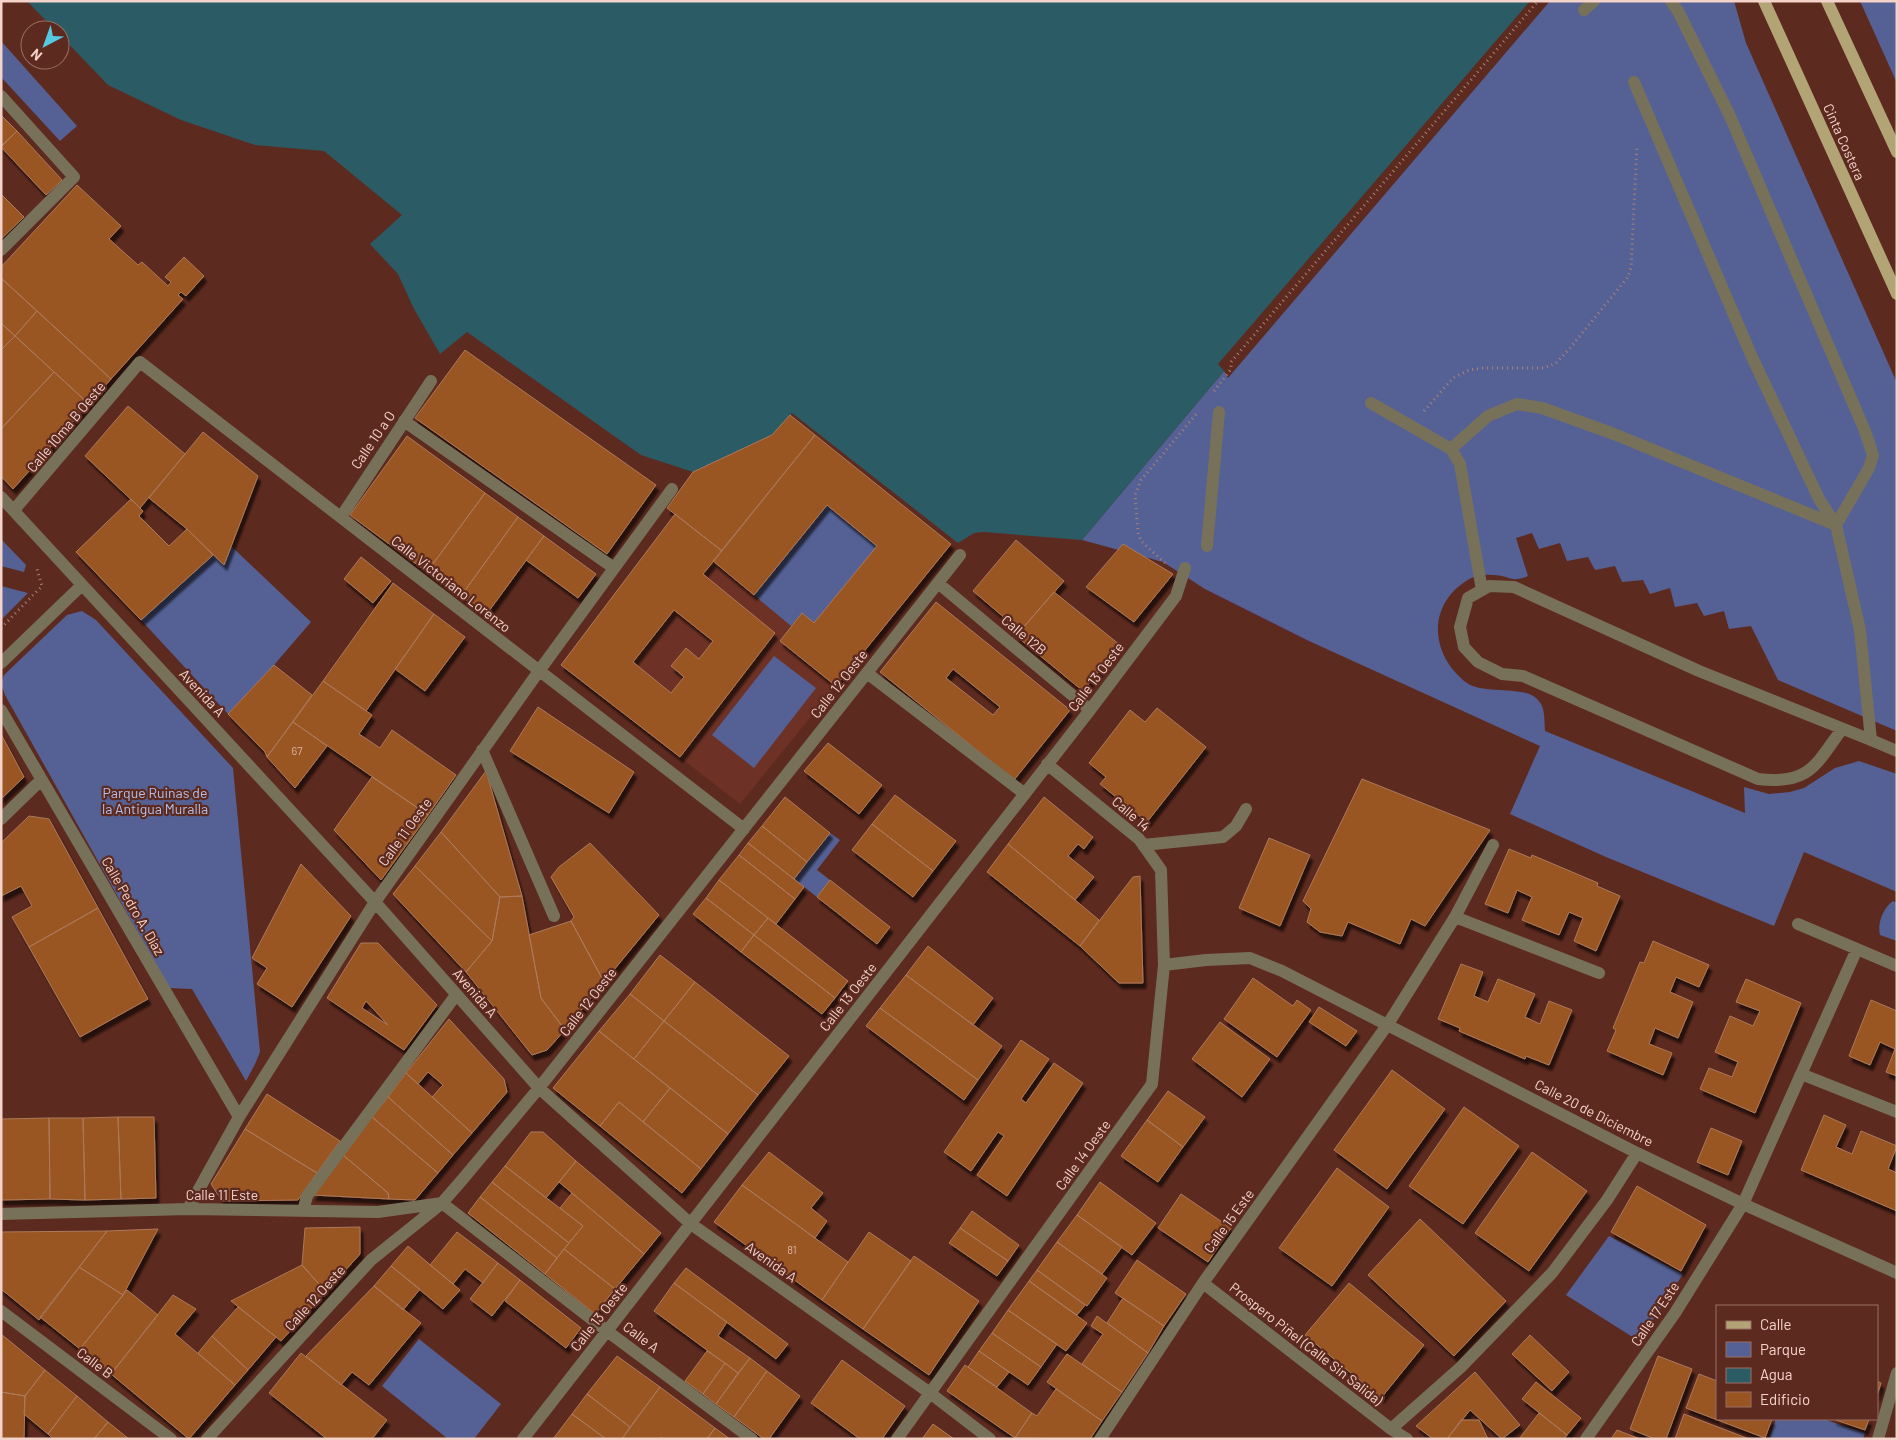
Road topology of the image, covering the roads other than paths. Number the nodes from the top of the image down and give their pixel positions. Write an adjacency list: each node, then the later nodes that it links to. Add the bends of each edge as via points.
1 (1594, 1): 5 (street)
2 (1671, 1): 21 (street, via 1729,114 1873,455 1870,468)
3 (1764, 1): 10 (main road, Cinta Costera)
4 (1827, 1): 8 (main road)
5 (1584, 10)
6 (1634, 82): 21 (street, via 1752,357 1819,499)
7 (1, 96): 9 (street, via 74,177)
8 (1897, 152)
9 (1, 250)
10 (1897, 294)
11 (140, 362): 19 (street, Calle 10ma B Oeste); 20 (street, Calle Victoriano Lorenzo)
12 (431, 381): 15 (street, Calle 10 a O)
13 (1371, 403): 16 (street)
14 (1219, 412): 22 (street)
15 (404, 421): 20 (street, Calle 10 a O); 24 (street)
16 (1451, 449): 21 (street, via 1488,416 1517,404 1542,408); 28 (street, via 1460,464)
17 (672, 489): 24 (street, Calle 11 Oeste)
18 (1, 497): 19 (street, Avenida A)
19 (14, 510): 27 (street, Avenida A)
20 (341, 517): 30 (street, Calle Victoriano Lorenzo)
21 (1836, 525): 35 (street, via 1860,630)
22 (1206, 546)
23 (960, 555): 26 (street, Calle 12 Oeste)
24 (614, 568): 30 (street, Calle 11 Oeste)
25 (1184, 572): 33 (street, Calle 13 Oeste, via 1176,596)
26 (938, 583): 31 (street, Calle 12 Oeste); 33 (street, Calle 12B)
27 (82, 584): 29 (street); 46 (street, Avenida A)
28 (1482, 590): 34 (street, via 1489,586 1514,587 1700,671); 34 (street, via 1468,598 1460,627 1464,647 1478,662 1502,674 1523,676 1758,779 1779,781 1797,778 1814,767)
29 (1, 663)
30 (539, 671): 36 (street, Calle 11 Oeste); 43 (street, Calle Victoriano Lorenzo)
31 (867, 673): 40 (street); 43 (street, Calle 12 Oeste)
32 (1, 710): 39 (street, Calle Pedro A. Díaz)
33 (1090, 710): 38 (street, Calle 13 Oeste)
34 (1842, 729): 35 (street)
35 (1871, 740): 37 (street)
36 (482, 750): 46 (street, Calle 11 Oeste); 47 (street)
37 (1897, 751)
38 (1048, 764): 40 (street, Calle 13 Oeste); 44 (street, Calle 14)
39 (41, 780): 42 (street); 59 (street, Calle Pedro A. Díaz)
40 (1025, 794): 66 (street, Calle 13 Oeste)
41 (1246, 810): 44 (street, via 1236,826 1223,837)
42 (1, 819)
43 (744, 829): 57 (street, Calle 12 Oeste)
44 (1143, 845): 51 (street, Calle 14, via 1161,870)
45 (1493, 845): 48 (street, Calle 15 Este)
46 (375, 902): 54 (street, Avenida A); 59 (street, Calle 11 Oeste)
47 (554, 916)
48 (1455, 917): 53 (street); 55 (street, Calle 15 Este)
49 (1798, 924): 50 (street)
50 (1858, 949): 52 (street); 56 (street, Calle 17 Este)
51 (1164, 965): 55 (street, Calle 20 de Diciembre, via 1250,958); 72 (street, Calle 14 Oeste, via 1152,1084)
52 (1897, 966)
53 (1598, 973)
54 (456, 995): 57 (street, Avenida A); 64 (street, via 307,1196)
55 (1388, 1024): 60 (street, Calle 20 de Diciembre); 68 (street, Calle 15 Este)
56 (1802, 1074): 58 (street); 62 (street, Calle 17 Este)
57 (539, 1088): 61 (street, Calle 12 Oeste); 66 (street, Avenida A)
58 (1897, 1112)
59 (239, 1117): 63 (street, Calle 11 Oeste)
60 (1638, 1153): 62 (street, Calle 20 de Diciembre); 73 (street, via 1552,1273 1461,1367)
61 (442, 1203): 64 (street, Calle 11 Este, via 378,1212); 70 (street, Calle A); 75 (street, Calle 12 Oeste, via 371,1260)
62 (1743, 1204): 67 (street, Calle 20 de Diciembre); 82 (street, Calle 17 Este, via 1676,1313)
63 (188, 1210): 64 (street, Calle 11 Este); 65 (street, Calle 11 Este)
64 (303, 1211)
65 (1, 1214)
66 (691, 1224): 70 (street, Calle 13 Oeste); 72 (street, Avenida A)
67 (1897, 1273)
68 (1203, 1283): 73 (street, Prospero Piñel (Calle Sin Salida)); 80 (street, Calle 15 Este)
69 (1, 1311): 74 (street, Calle B)
70 (607, 1330): 76 (street, Calle 13 Oeste); 77 (street, Calle A)
71 (1897, 1373): 83 (street)
72 (930, 1393): 78 (street, Calle 14 Oeste); 79 (street, Avenida A)
73 (1391, 1429): 81 (street, Prospero Piñel (Calle Sin Salida))
74 (172, 1439)
75 (207, 1439)
76 (523, 1439)
77 (752, 1439)
78 (897, 1439)
79 (990, 1439)
80 (1100, 1439)
81 (1407, 1439)
82 (1586, 1439)
83 (1878, 1439)

